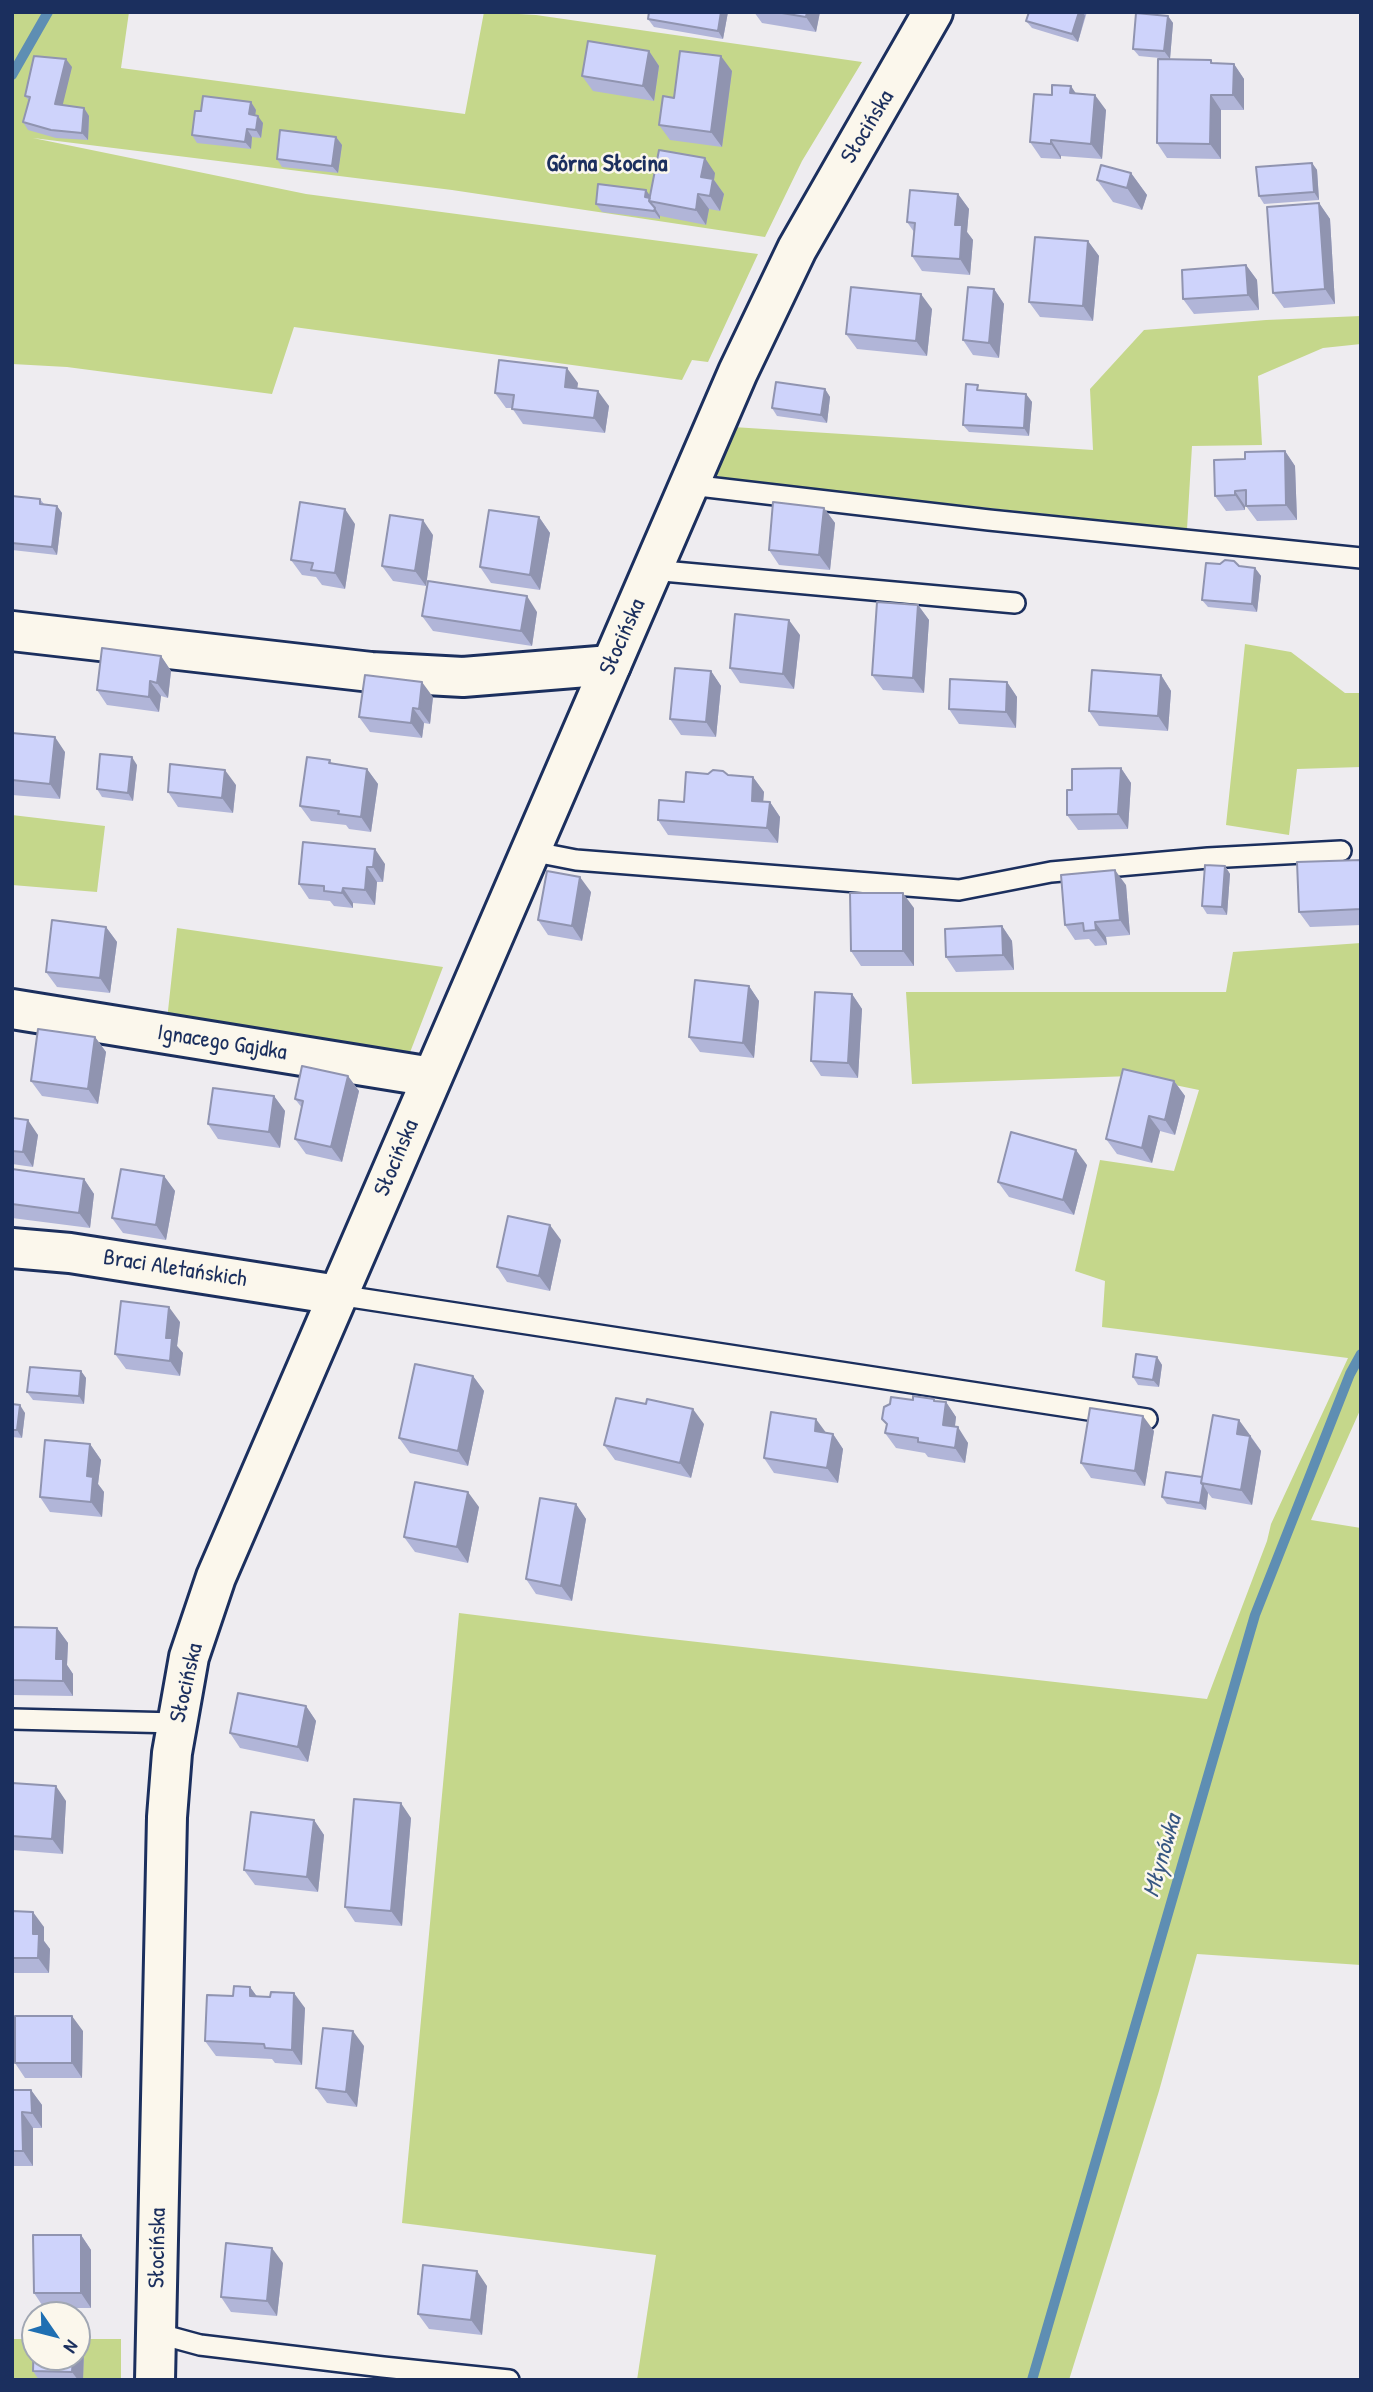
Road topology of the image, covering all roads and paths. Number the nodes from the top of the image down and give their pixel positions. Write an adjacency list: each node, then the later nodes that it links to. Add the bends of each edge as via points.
1 (933, 12): 2 (street, Słocińska, via 797,249)
2 (690, 485): 3 (lane); 4 (street, Słocińska)
3 (1361, 558)
4 (652, 570): 5 (lane); 7 (street, Słocińska)
5 (1015, 603)
6 (12, 631): 7 (street, via 371,672 463,677)
7 (611, 665): 8 (street, Słocińska)
8 (530, 851): 9 (lane, via 576,860 959,890 1051,872); 11 (street, Słocińska)
9 (1342, 851)
10 (12, 1009): 11 (street, Ignacego Gajdka)
11 (432, 1077): 13 (street, Słocińska)
12 (12, 1248): 13 (street, Braci Aletańskich)
13 (338, 1295): 14 (lane); 16 (street, Słocińska, via 216,1577 190,1657)
14 (1147, 1419)
15 (12, 1719): 16 (lane)
16 (177, 1723): 17 (street, Słocińska, via 167,1817)
17 (156, 2333): 18 (street, Słocińska); 19 (lane, via 214,2346)
18 (155, 2380)
19 (509, 2380)

